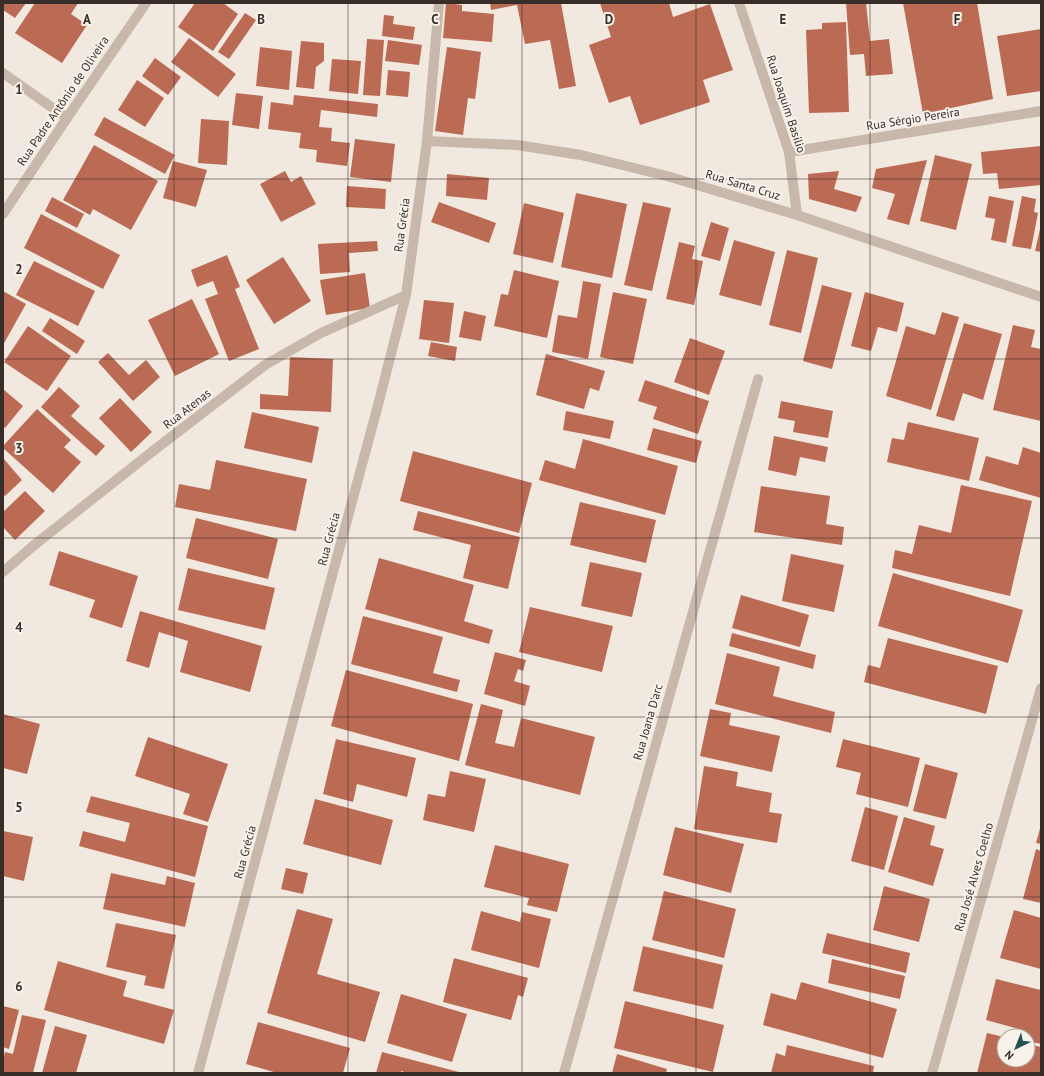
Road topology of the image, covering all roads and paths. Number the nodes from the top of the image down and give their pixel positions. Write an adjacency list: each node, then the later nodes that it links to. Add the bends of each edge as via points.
1 (146, 3): 6 (street, Rua Padre Antônio de Oliveira)
2 (439, 3): 7 (street, Rua Grécia)
3 (739, 3): 8 (street, Rua Joaquim Basílio)
4 (3, 74): 6 (street)
5 (1041, 111): 8 (street, Rua Sérgio Pereira)
6 (67, 118): 9 (street, Rua Padre Antônio de Oliveira)
7 (427, 141): 10 (street, Rua Santa Cruz, via 517,145 581,155 667,176); 11 (street, Rua Grécia)
8 (789, 152): 10 (street, Rua Joaquim Basílio)
9 (3, 214)
10 (797, 215): 12 (street, Rua Santa Cruz)
11 (406, 296): 14 (street, Rua Atenas, via 322,333 265,365); 16 (street, Rua Grécia)
12 (1041, 297)
13 (758, 379): 17 (street, Rua Joana D'arc)
14 (3, 572)
15 (1041, 688): 18 (street, Rua José Alves Coelho)
16 (198, 1073)
17 (564, 1073)
18 (932, 1073)

